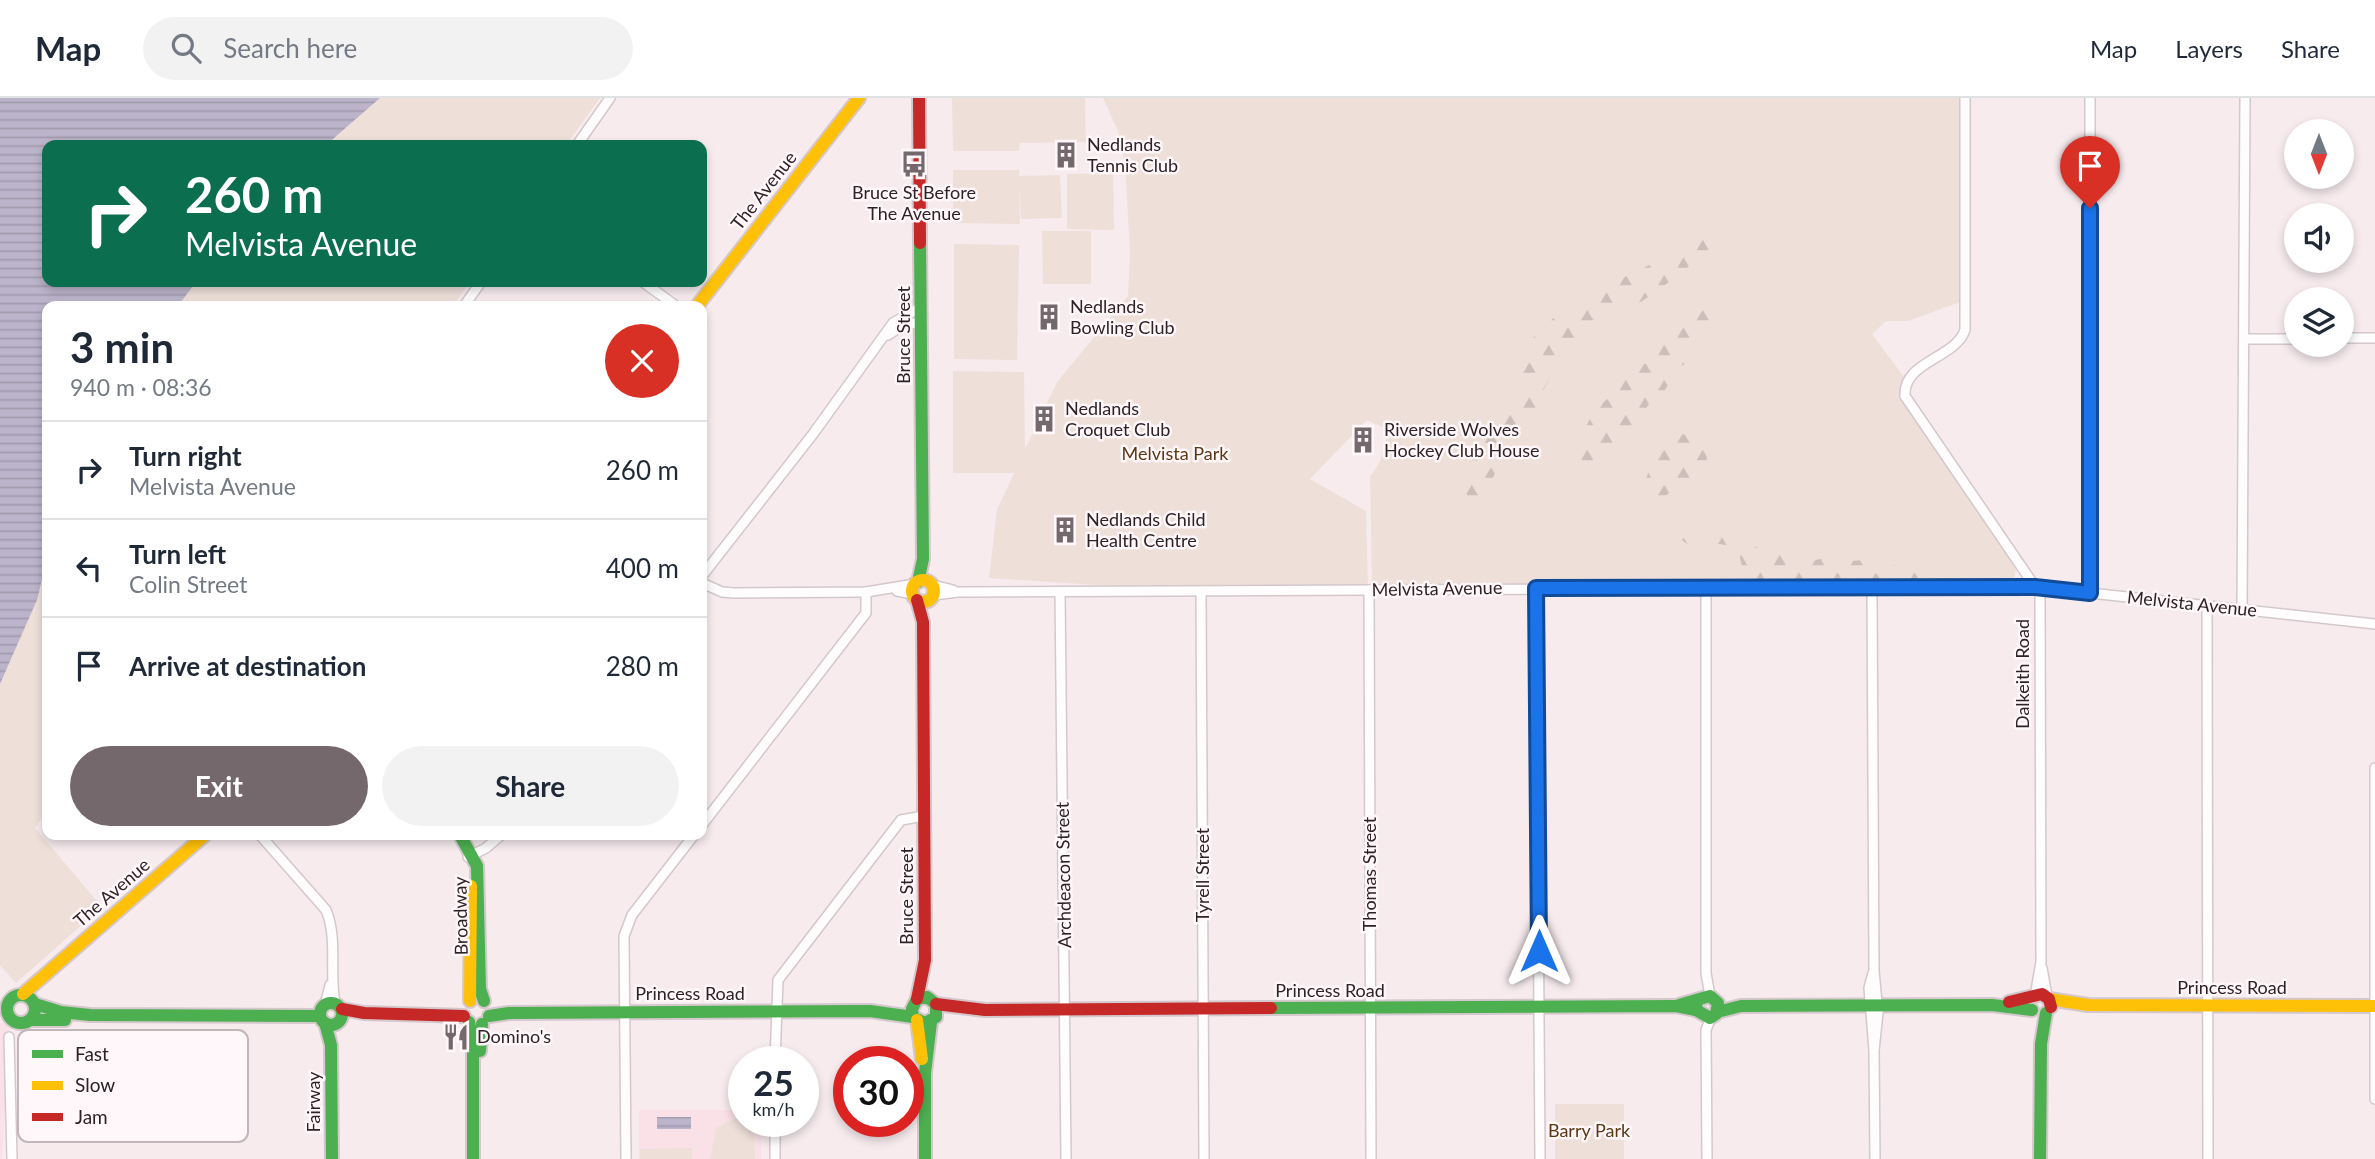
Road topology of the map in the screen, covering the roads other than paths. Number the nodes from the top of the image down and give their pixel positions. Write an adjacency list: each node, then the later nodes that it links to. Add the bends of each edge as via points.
1 (610, 98): 7 (street)
2 (859, 98): 10 (street, The Avenue)
3 (1965, 98): 21 (street, Dalkeith Road, via 1965,330 1960,340 1917,370 1906,386 1908,403)
4 (2090, 98): 29 (street)
5 (2245, 98): 17 (street)
6 (921, 102): 11 (street, Bruce Street)
7 (581, 140)
8 (650, 287): 9 (street)
9 (669, 301)
10 (701, 301)
11 (922, 307): 12 (street, Bruce Street); 13 (street, via 893,323)
12 (922, 321): 13 (street); 24 (street, Bruce Street)
13 (886, 336): 18 (street)
14 (2284, 338): 17 (street)
15 (2354, 338): 16 (street)
16 (2375, 338)
17 (2244, 339): 31 (street)
18 (707, 569)
19 (707, 585): 26 (street, Melvista Avenue, via 722,592)
20 (1706, 587): 22 (street, Melvista Avenue); 23 (street, Melvista Avenue); 47 (street)
21 (2035, 587): 23 (street, Melvista Avenue); 29 (street, Melvista Avenue); 46 (street, Dalkeith Road, via 2040,594)
22 (1536, 588): 25 (street, Melvista Avenue); 51 (street)
23 (1872, 588): 48 (street, via 1874,971 1869,988)
24 (923, 590): 26 (street, Melvista Avenue); 27 (street, Melvista Avenue); 34 (street, Bruce Street)
25 (1369, 590): 28 (street, Melvista Avenue); 54 (street, Thomas Street)
26 (866, 592): 35 (street, via 866,613)
27 (1060, 592): 28 (street, Melvista Avenue); 56 (street, Archdeacon Street)
28 (1201, 592): 53 (street, Tyrell Street)
29 (2090, 593): 30 (street, Melvista Avenue)
30 (2207, 606): 31 (street, Melvista Avenue); 49 (street)
31 (2242, 610): 32 (street, Melvista Avenue)
32 (2375, 624)
33 (2375, 768): 50 (street)
34 (924, 816): 43 (street, Bruce Street); 60 (street, via 901,820 778,980)
35 (707, 819)
36 (199, 840): 44 (street, The Avenue, via 41,977)
37 (264, 840): 61 (street, via 326,910 331,924)
38 (456, 840): 42 (street, Broadway)
39 (462, 840): 42 (street, Broadway)
40 (494, 840): 42 (street)
41 (690, 840): 59 (street, via 632,915 624,936)
42 (470, 856): 58 (street, Broadway)
43 (925, 961): 45 (street, Bruce Street); 55 (street, Bruce Street)
44 (30, 1000): 52 (street, via 12,998); 62 (street, via 51,1012); 64 (street, via 34,1014)
45 (915, 1001): 55 (street, Princess Road); 57 (street, Princess Road); 63 (street, Bruce Street)
46 (2041, 1004): 48 (street, Princess Road); 49 (street, Princess Road); 83 (street, Dalkeith Road)
47 (1706, 1006): 48 (street, Princess Road); 51 (street, Princess Road); 81 (street)
48 (1874, 1006): 82 (street)
49 (2207, 1006): 50 (street, Princess Road); 84 (street)
50 (2375, 1006): 68 (street)
51 (1539, 1007): 54 (street, Princess Road); 80 (street)
52 (4, 1009): 64 (street, via 18,1023)
53 (1204, 1009): 54 (street, Princess Road); 56 (street, Princess Road); 78 (street, Tyrell Street)
54 (1370, 1009): 79 (street, Thomas Street)
55 (934, 1010): 56 (street, Princess Road); 63 (street, Princess Road); 67 (street, Bruce Street)
56 (1065, 1010): 77 (street, Archdeacon Street)
57 (870, 1011): 60 (street, Princess Road); 63 (street, Princess Road)
58 (477, 1012): 59 (street, Princess Road); 61 (street, Princess Road); 72 (street, Broadway); 73 (street, Broadway)
59 (625, 1012): 60 (street, Princess Road); 74 (street)
60 (775, 1012): 66 (street)
61 (331, 1013): 62 (street); 71 (street, Fairway)
62 (86, 1015): 64 (street)
63 (915, 1019): 67 (street, Bruce Street)
64 (30, 1020)
65 (9, 1037): 70 (street)
66 (775, 1046)
67 (925, 1073): 76 (street, Bruce Street)
68 (2375, 1099)
69 (775, 1137): 75 (street)
70 (12, 1159)
71 (332, 1159)
72 (473, 1159)
73 (480, 1159)
74 (626, 1159)
75 (775, 1159)
76 (925, 1159)
77 (1066, 1159)
78 (1204, 1159)
79 (1371, 1159)
80 (1540, 1159)
81 (1707, 1159)
82 (1875, 1159)
83 (2040, 1159)
84 (2208, 1159)

